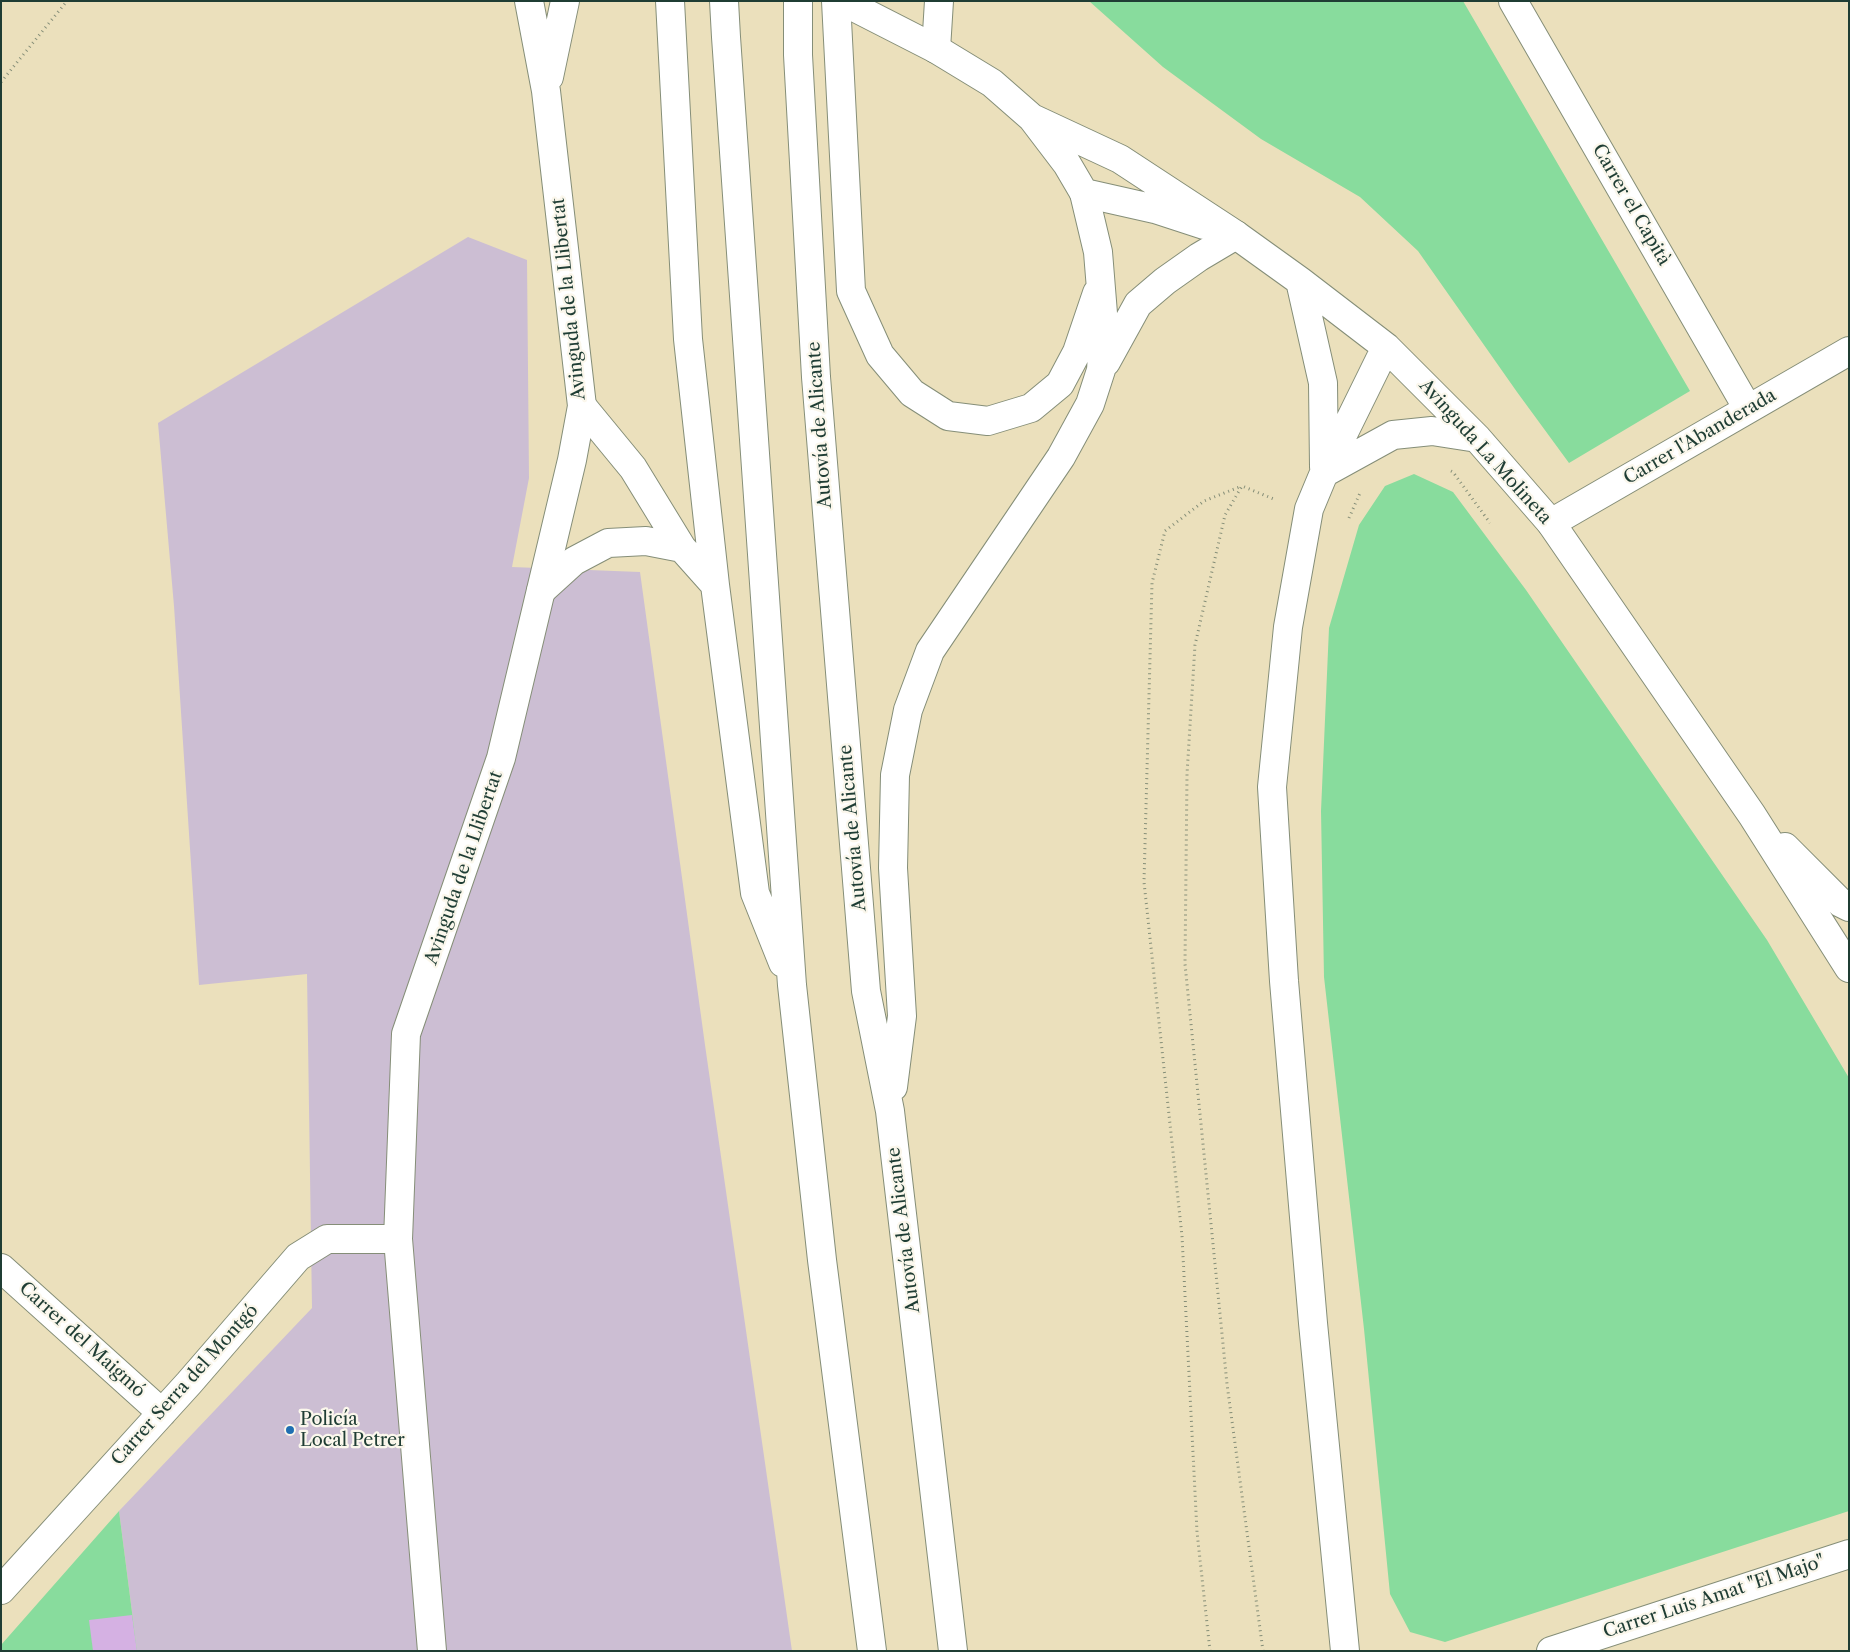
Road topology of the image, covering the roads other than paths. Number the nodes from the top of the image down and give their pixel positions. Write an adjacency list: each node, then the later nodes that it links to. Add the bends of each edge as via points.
1 (529, 1): 11 (main road, Avinguda de la Llibertat)
2 (565, 1): 11 (main road, Avinguda de la Llibertat)
3 (724, 1): 31 (main road)
4 (798, 1): 32 (main road, Autovía de Alicante, via 798,55 816,377 866,981)
5 (836, 1): 16 (main road, via 851,291 880,355 912,394 948,416 988,421 1032,408 1060,384 1077,352)
6 (842, 1): 10 (main road, Avinguda La Molineta)
7 (939, 1): 10 (main road)
8 (1513, 1): 21 (main road, Carrer el Capità)
9 (670, 13): 26 (main road, via 688,339)
10 (936, 49): 12 (main road, Avinguda La Molineta, via 992,83)
11 (546, 91): 20 (main road, Avinguda de la Llibertat)
12 (1032, 118): 13 (main road, Avinguda La Molineta, via 1067,164); 14 (main road, Avinguda La Molineta, via 1120,159)
13 (1084, 193): 14 (main road, Avinguda La Molineta, via 1155,209); 16 (main road, via 1098,252)
14 (1236, 235): 15 (main road, Avinguda La Molineta); 19 (main road, via 1199,257 1138,304)
15 (1300, 281): 17 (main road, Avinguda La Molineta); 23 (main road, via 1323,383)
16 (1100, 285): 19 (main road, via 1104,326)
17 (1386, 346): 22 (main road, Avinguda La Molineta); 23 (main road)
18 (1849, 351): 21 (main road, Carrer l'Abanderada)
19 (1101, 370): 32 (main road, via 1090,404 1061,457 930,650 908,710 895,775 893,868 902,1016)
20 (582, 406): 25 (main road, via 633,468); 27 (main road, Avinguda de la Llibertat)
21 (1748, 409): 24 (main road, Carrer l'Abanderada)
22 (1477, 438): 23 (main road, via 1432,431 1393,435); 24 (main road, Avinguda La Molineta)
23 (1324, 473): 41 (main road, via 1310,509 1288,627 1272,787 1314,1333)
24 (1551, 524): 28 (main road, Avinguda La Molineta)
25 (682, 548): 26 (main road); 27 (main road, via 646,541 608,543 574,561)
26 (715, 585): 31 (main road, via 754,894)
27 (541, 591): 33 (main road, Avinguda de la Llibertat, via 502,758 406,1034)
28 (1752, 814): 29 (main road, Avinguda La Molineta); 30 (main road, Avinguda La Molineta)
29 (1849, 907)
30 (1849, 968)
31 (792, 985): 39 (main road, via 822,1260)
32 (890, 1111): 40 (main road, Autovía de Alicante)
33 (398, 1239): 35 (main road, Carrer Serra del Montgó, via 327,1239 298,1257); 38 (main road, Avinguda de la Llibertat)
34 (1, 1268): 35 (main road, Carrer del Maigmó)
35 (162, 1412): 37 (main road, Carrer Serra del Montgó)
36 (1849, 1554): 42 (main road, Carrer Luis Amat "El Majo")
37 (1, 1590)
38 (432, 1651)
39 (872, 1651)
40 (953, 1651)
41 (1345, 1651)
42 (1551, 1651)

